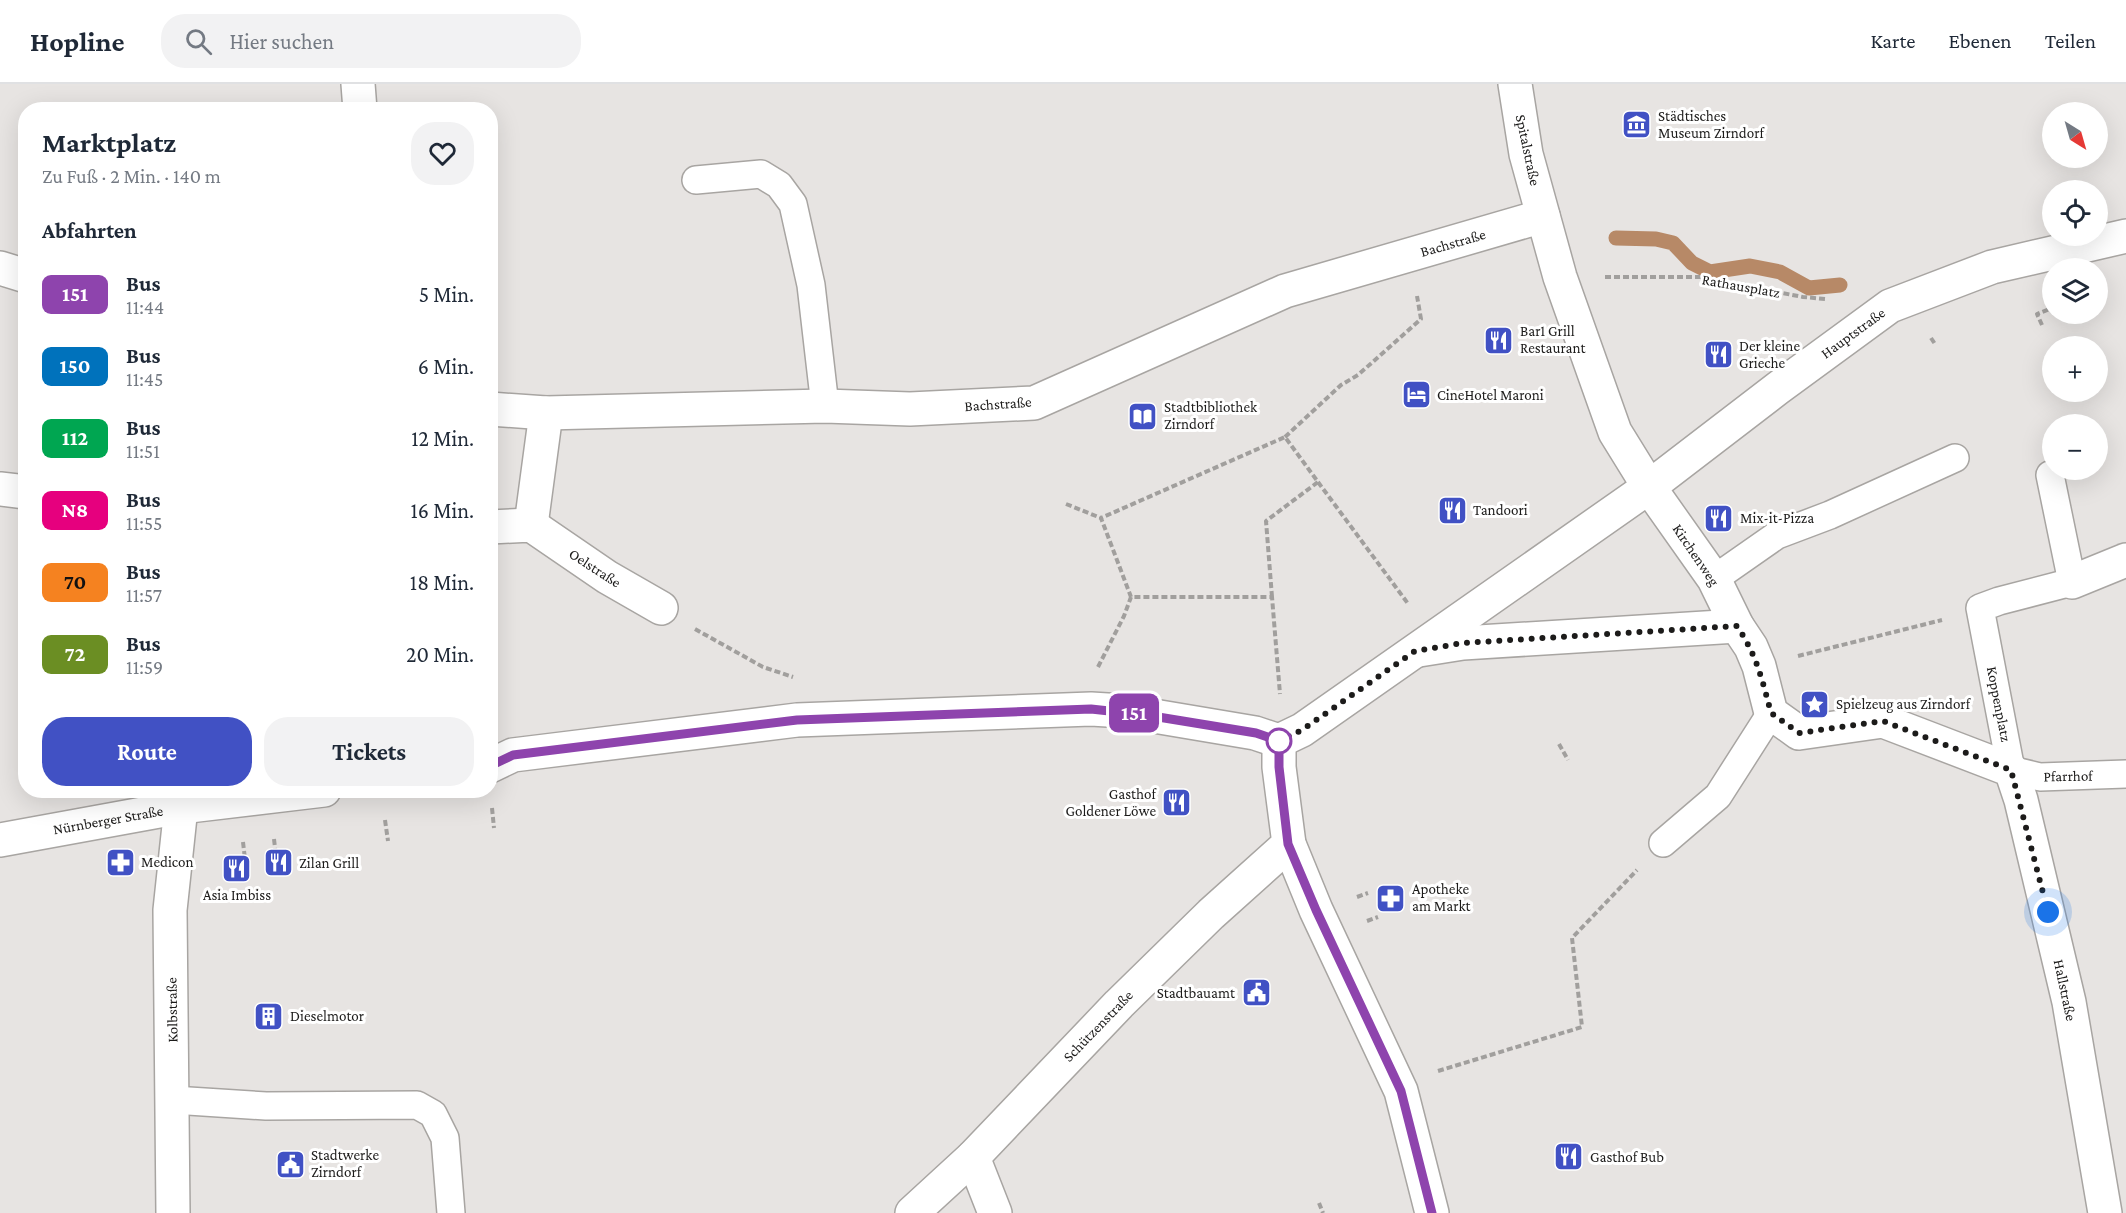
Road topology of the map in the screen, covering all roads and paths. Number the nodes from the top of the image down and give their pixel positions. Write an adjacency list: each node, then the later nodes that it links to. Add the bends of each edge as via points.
1 (358, 84): 3 (street)
2 (1515, 84): 5 (street, Spitalstraße, via 1526,154)
3 (359, 102)
4 (696, 180): 16 (lane, via 761,174 779,184 793,204 811,285)
5 (1543, 216): 16 (street, Bachstraße, via 1285,291 1034,403 910,409); 23 (street, via 1560,277 1615,432)
6 (2126, 236): 23 (street, Hauptstraße, via 1992,267 1890,306)
7 (0, 268): 8 (street)
8 (18, 274)
9 (1602, 277): 11 (path, Rathausplatz, via 1700,277)
10 (1416, 290): 19 (path, via 1421,319)
11 (1826, 299)
12 (2042, 312): 13 (path, via 2037,314)
13 (2042, 325)
14 (1931, 338): 15 (path)
15 (1935, 344)
16 (825, 406): 18 (street, Bachstraße)
17 (498, 410): 18 (street, Bachstraße)
18 (546, 413): 28 (street)
19 (1285, 437): 22 (path); 27 (path)
20 (1955, 458): 31 (lane, via 1777,535)
21 (2051, 480): 32 (lane)
22 (1318, 482): 34 (path, via 1266,521); 38 (path)
23 (1649, 487): 31 (street, Kirchenweg); 38 (street, Hauptstraße)
24 (0, 489): 25 (street)
25 (18, 491)
26 (1066, 504): 27 (path)
27 (1101, 518): 33 (path)
28 (531, 525): 29 (street); 35 (street, Oelstraße)
29 (498, 527)
30 (2126, 560): 32 (street)
31 (1714, 579): 37 (street, Kirchenweg)
32 (2072, 582): 36 (lane)
33 (1131, 597): 34 (path); 41 (path)
34 (1272, 597): 42 (path)
35 (661, 608): 40 (path)
36 (1980, 608): 39 (path); 48 (lane, Koppenplatz)
37 (1737, 626): 38 (street); 39 (street, Kirchenweg)
38 (1424, 644): 44 (street, Hauptstraße, via 1302,730)
39 (1759, 666): 43 (street)
40 (763, 668)
41 (1097, 669)
42 (1280, 694)
43 (1771, 713): 48 (street, Koppenplatz, via 1799,733 1883,721); 55 (lane, via 1718,796)
44 (1279, 741): 47 (street, via 1256,733 1091,709 797,720 513,755); 56 (street)
45 (1559, 744): 46 (path)
46 (1568, 760)
47 (498, 762)
48 (2011, 770): 49 (lane, Pfarrhof, via 2040,777); 71 (street, Hallstraße, via 2069,1002)
49 (2126, 774)
50 (256, 798): 51 (street, Nürnberger Straße)
51 (180, 807): 53 (street, Nürnberger Straße); 62 (street, Kolbstraße, via 170,910)
52 (385, 820): 54 (path)
53 (0, 840)
54 (388, 841)
55 (1664, 843): 61 (path, via 1572,938 1582,1027 1444,1067)
56 (1288, 844): 61 (street); 63 (street, Schützenstraße, via 1119,1004)
57 (1368, 893): 58 (path)
58 (1354, 898)
59 (1378, 917): 60 (path)
60 (1365, 922)
61 (1401, 1091): 70 (street)
62 (173, 1100): 65 (street, Kolbstraße); 66 (lane, via 266,1106 417,1105 433,1114 445,1138)
63 (973, 1157): 67 (street, Schützenstraße); 68 (street)
64 (1319, 1203): 69 (path)
65 (173, 1213)
66 (450, 1213)
67 (912, 1213)
68 (995, 1213)
69 (1323, 1213)
70 (1432, 1213)
71 (2105, 1213)

